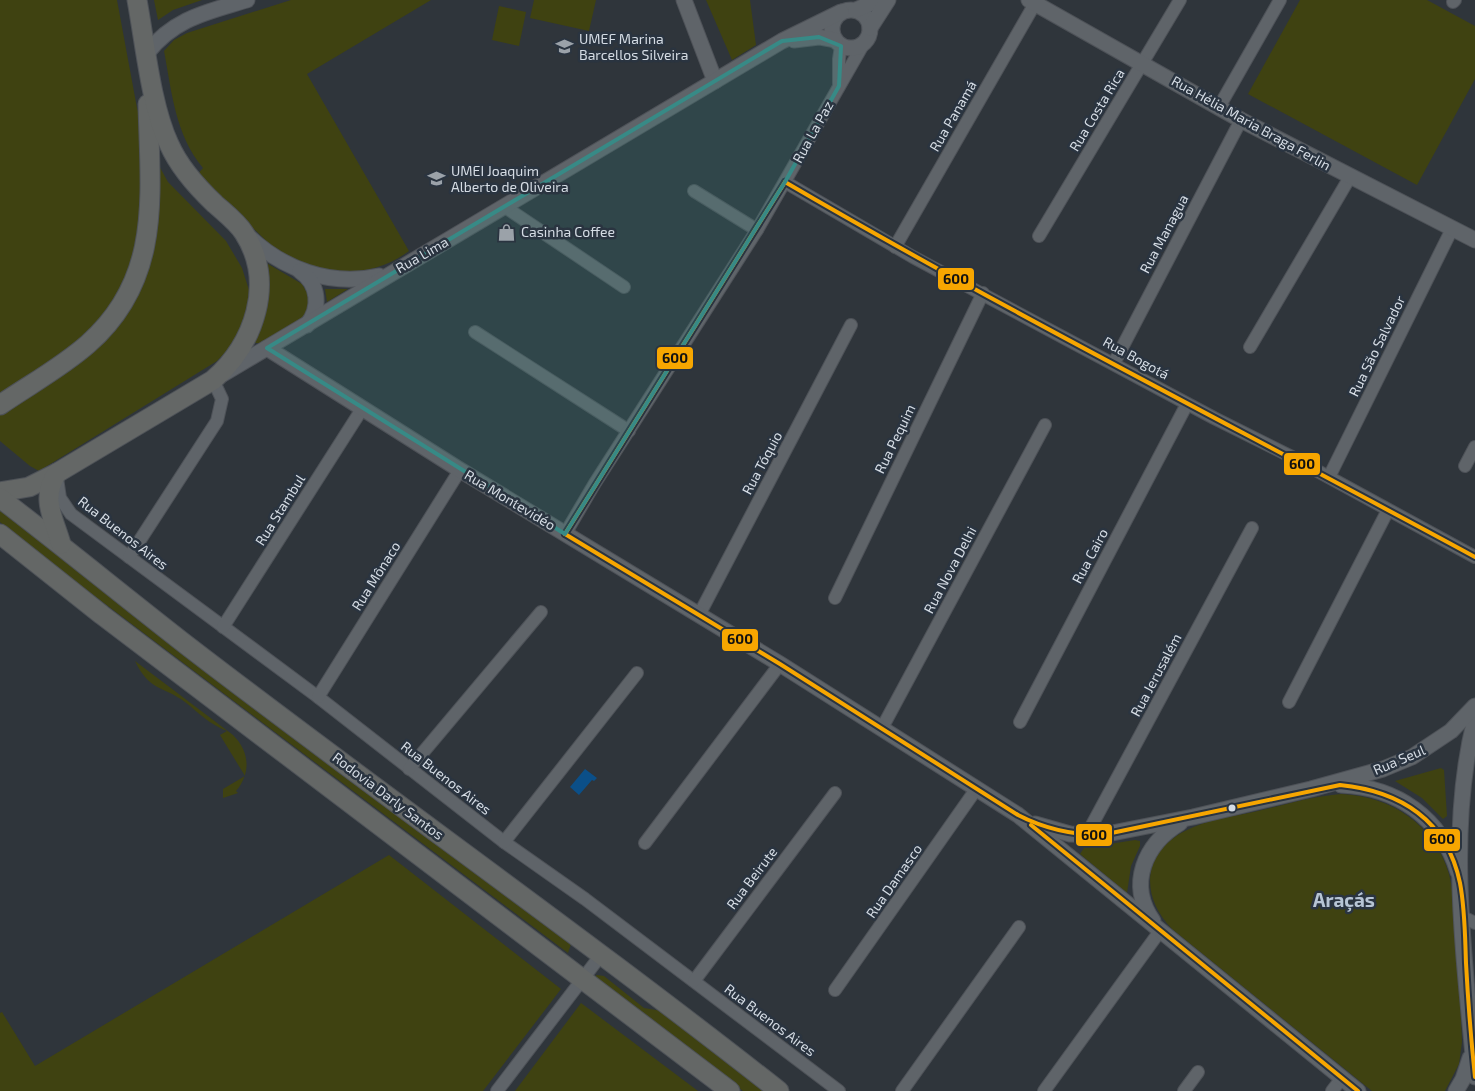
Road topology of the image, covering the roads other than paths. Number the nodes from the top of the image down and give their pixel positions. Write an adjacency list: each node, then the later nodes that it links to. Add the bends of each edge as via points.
1 (137, 0): 14 (main road)
2 (247, 0): 14 (street, via 183,21 162,35)
3 (684, 0): 16 (street)
4 (878, 0): 9 (street)
5 (888, 0): 11 (street, Rua La Paz)
6 (1180, 0): 15 (street, Rua Costa Rica)
7 (1280, 0): 18 (street)
8 (1034, 1): 15 (street, Rua Hélia Maria Braga Ferlin); 29 (street, Rua Panamá)
9 (856, 10): 10 (street); 11 (street, via 868,21)
10 (841, 12): 12 (street, Rua Lima); 13 (street, via 832,25)
11 (869, 32): 13 (street, via 857,47); 17 (street, Rua La Paz)
12 (782, 41): 13 (street, Rua Lima, via 819,37); 16 (street, Rua Lima)
13 (838, 43): 17 (street, Rua La Paz)
14 (147, 53): 26 (main road, via 161,123 175,156 189,176); 42 (main road, via 150,203 144,253 133,285 113,317 87,345)
15 (1143, 64): 18 (street, Rua Hélia Maria Braga Ferlin); 27 (street, Rua Costa Rica)
16 (715, 81): 23 (street, Rua Lima)
17 (839, 86): 21 (street, Rua La Paz)
18 (1219, 107): 19 (street, Rua Hélia Maria Braga Ferlin)
19 (1241, 120): 20 (street, Rua Hélia Maria Braga Ferlin); 39 (street, Rua Managua)
20 (1350, 178): 24 (street, Rua Hélia Maria Braga Ferlin); 37 (street)
21 (785, 182): 25 (street, Rua La Paz); 29 (street, Rua Bogotá)
22 (694, 191): 25 (street)
23 (505, 207): 31 (street, Rua Lima); 32 (street)
24 (1452, 229): 28 (street, Rua Hélia Maria Braga Ferlin); 50 (street, Rua São Salvador)
25 (757, 230): 45 (street, Rua La Paz)
26 (244, 232): 30 (street, via 269,254); 40 (main road, via 258,272 256,314 240,350)
27 (1039, 236)
28 (1475, 240)
29 (895, 247): 33 (street, Rua Bogotá)
30 (299, 270): 31 (street, via 344,279); 35 (street, via 310,280 316,296 314,312)
31 (388, 274): 35 (street, Rua Lima)
32 (624, 288)
33 (983, 293): 39 (street, Rua Bogotá); 60 (street, Rua Pequim)
34 (851, 325): 62 (street, Rua Tóquio)
35 (306, 326): 38 (street, Rua Lima)
36 (475, 332): 45 (street)
37 (1250, 346)
38 (267, 348): 40 (street, Rua Lima); 43 (street, Rua Montevidéo)
39 (1114, 363): 41 (street, Rua Bogotá)
40 (213, 380): 49 (main road, Rua Lima); 58 (street, via 222,399 217,422)
41 (1187, 404): 50 (street, Rua Bogotá); 70 (street, Rua Cairo)
42 (0, 405)
43 (362, 409): 48 (street, Rua Montevidéo); 63 (street, Rua Stambul)
44 (1045, 425): 71 (street, Rua Nova Delhi)
45 (629, 431): 56 (street, Rua La Paz)
46 (1475, 447): 47 (street)
47 (1465, 466)
48 (460, 470): 56 (street, Rua Montevidéo); 66 (street, Rua Mônaco)
49 (59, 471): 51 (main road, Rua Lima, via 29,487); 57 (main road, via 50,486 48,498); 58 (street, Rua Buenos Aires, via 58,491 67,509)
50 (1329, 477): 53 (street, Rua Bogotá)
51 (0, 492)
52 (0, 498): 57 (main road, Rodovia Darly Santos)
53 (1388, 510): 59 (street, Rua Bogotá); 67 (street)
54 (1252, 528): 78 (street, Rua Jerusalém)
55 (0, 534): 86 (main road, Rodovia Darly Santos)
56 (565, 534): 62 (street, Rua Montevidéo)
57 (61, 544): 85 (main road, Rodovia Darly Santos, via 198,654)
58 (129, 557): 63 (street, Rua Buenos Aires)
59 (1475, 557)
60 (835, 598)
61 (541, 612): 72 (street)
62 (699, 615): 64 (street, Rua Montevidéo)
63 (223, 627): 66 (street, Rua Buenos Aires)
64 (780, 664): 71 (street, Rua Montevidéo); 80 (street)
65 (637, 673): 79 (street)
66 (318, 697): 72 (street, Rua Buenos Aires)
67 (1289, 702)
68 (1475, 706): 74 (street, Rua Seul, via 1451,731 1412,757 1383,769)
69 (1475, 719): 81 (street, via 1462,787)
70 (1020, 722)
71 (882, 728): 73 (street, Rua Montevidéo)
72 (410, 768): 79 (street, Rua Buenos Aires)
73 (977, 788): 76 (street, Rua Montevidéo); 88 (street, Rua Damasco)
74 (1311, 789): 77 (street, Rua Seul); 81 (street, via 1355,785 1384,792 1411,806 1432,825 1448,848 1458,874)
75 (835, 793): 87 (street, Rua Beirute)
76 (1018, 815): 78 (street, Rua Seul, via 1056,832); 84 (street, Rua Montevidéo)
77 (1193, 817): 78 (street, Rua Seul); 84 (street, via 1160,837 1143,865 1140,877 1142,897)
78 (1086, 836)
79 (504, 842): 87 (street, Rua Buenos Aires)
80 (645, 844)
81 (1462, 901): 82 (street)
82 (1469, 920): 89 (street)
83 (1019, 927): 97 (street)
84 (1160, 931): 92 (street, Rua Montevidéo); 98 (street)
85 (601, 955): 86 (street); 95 (main road, Rodovia Darly Santos)
86 (582, 979): 93 (street); 94 (main road, Rodovia Darly Santos)
87 (694, 981): 96 (street, Rua Buenos Aires)
88 (835, 990)
89 (1471, 1031): 91 (street); 102 (street, via 1468,1067)
90 (1198, 1072): 99 (street)
91 (1475, 1077)
92 (1342, 1078): 100 (street); 101 (street, Rua Montevidéo)
93 (497, 1091)
94 (730, 1091)
95 (779, 1091)
96 (839, 1091)
97 (902, 1091)
98 (1044, 1091)
99 (1184, 1091)
100 (1332, 1091)
101 (1358, 1091)
102 (1456, 1091)

